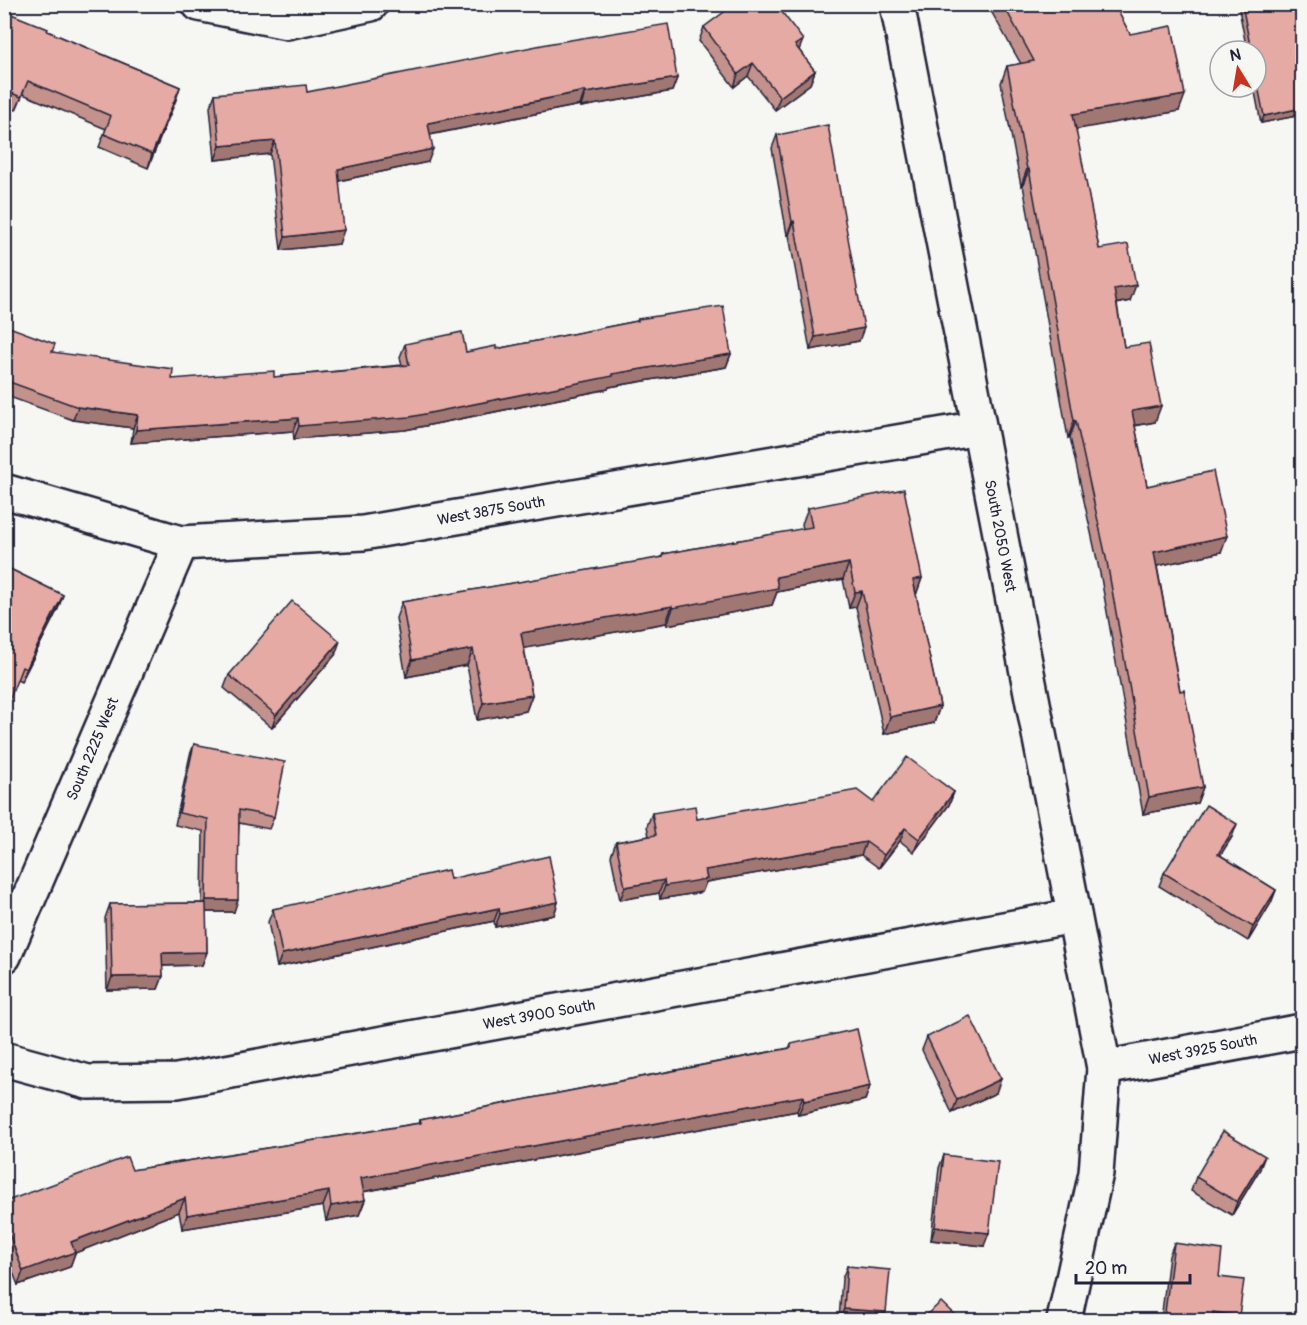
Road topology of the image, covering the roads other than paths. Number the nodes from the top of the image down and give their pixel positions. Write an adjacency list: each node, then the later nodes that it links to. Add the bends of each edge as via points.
1 (199, 4): 2 (street, via 287,22)
2 (371, 4)
3 (897, 4): 4 (street, South 2050 West)
4 (979, 428): 6 (street, West 3875 South, via 363,533); 7 (street, South 2050 West)
5 (4, 491): 6 (street, West 3875 South)
6 (181, 543): 8 (street, South 2225 West)
7 (1074, 916): 10 (street, West 3900 South, via 177,1081 88,1082); 11 (street, South 2050 West)
8 (4, 956)
9 (1302, 1031): 11 (street, West 3925 South)
10 (4, 1059)
11 (1104, 1068): 12 (street, South 2050 West, via 1096,1173)
12 (1064, 1320)

